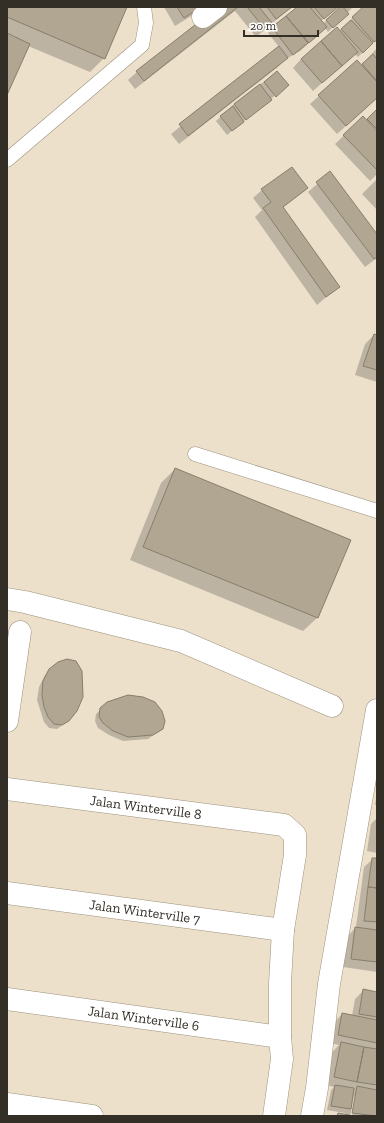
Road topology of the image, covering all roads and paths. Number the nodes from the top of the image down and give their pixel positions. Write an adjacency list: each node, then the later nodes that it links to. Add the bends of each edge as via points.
1 (144, 7): 2 (lane, via 146,23 142,45)
2 (7, 160)
3 (195, 454): 4 (lane)
4 (377, 511)
5 (7, 599): 7 (street, via 181,641)
6 (20, 632): 9 (street)
7 (332, 706)
8 (377, 710): 18 (street, via 329,984)
9 (7, 721)
10 (7, 789): 12 (street, Jalan Winterville 8, via 284,825 295,835 295,855)
11 (7, 893): 12 (street, Jalan Winterville 7)
12 (283, 930): 14 (street)
13 (7, 998): 14 (street, Jalan Winterville 6)
14 (280, 1036): 17 (street, via 282,1059)
15 (7, 1104): 16 (street)
16 (92, 1116)
17 (274, 1116)
18 (312, 1116)

